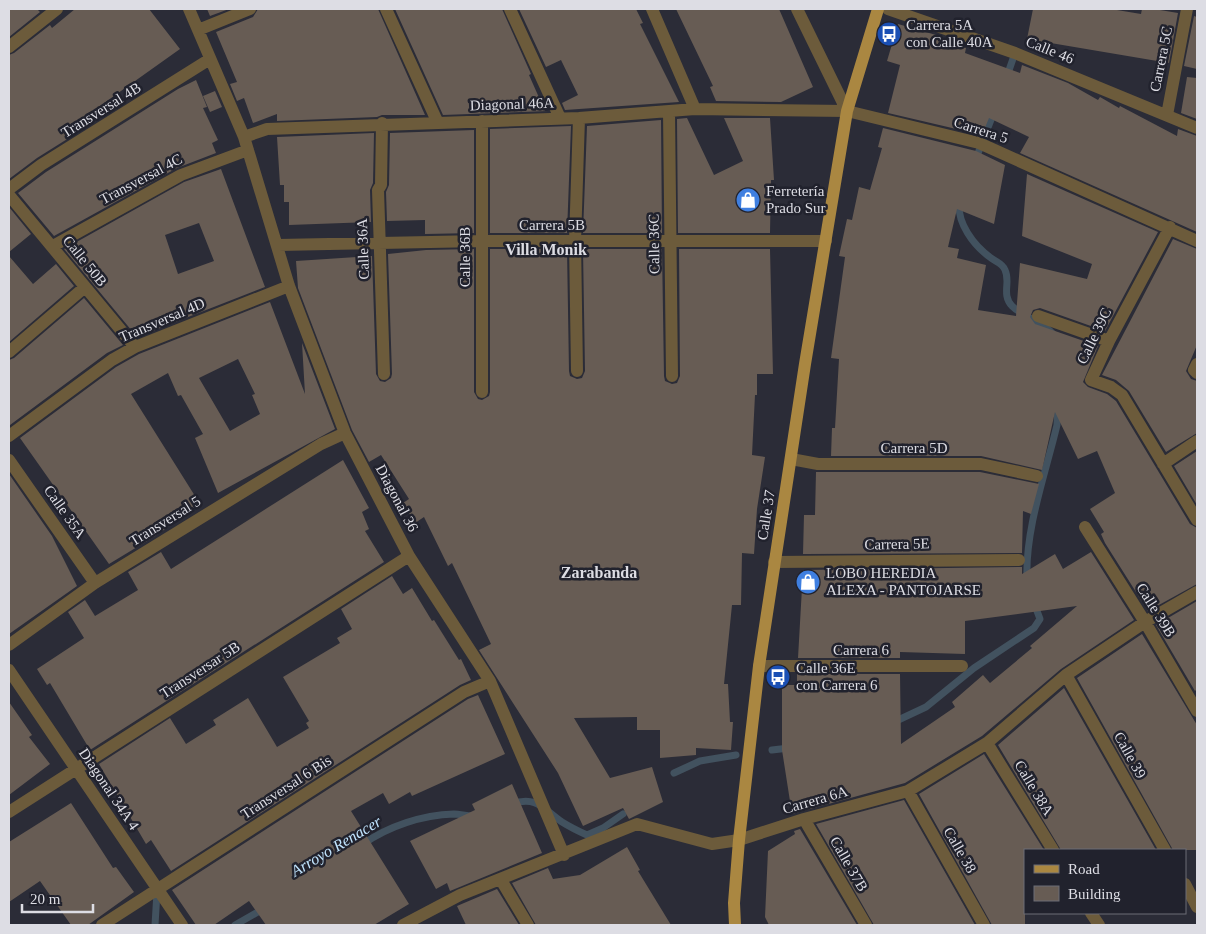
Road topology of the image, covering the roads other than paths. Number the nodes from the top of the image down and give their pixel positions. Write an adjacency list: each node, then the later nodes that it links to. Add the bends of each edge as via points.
1 (57, 9): 12 (street)
2 (189, 9): 11 (street, Diagonal 36)
3 (250, 9): 11 (street)
4 (386, 9): 21 (street)
5 (510, 9): 19 (street)
6 (652, 9): 14 (street)
7 (797, 9): 16 (street)
8 (878, 9): 16 (main road)
9 (888, 9): 18 (street, Calle 46, via 1015,53)
10 (1188, 9): 18 (street, Carrera 5C)
11 (198, 30): 13 (street, Diagonal 36)
12 (9, 47)
13 (210, 58): 25 (street, Diagonal 36); 27 (street, Transversal 4B)
14 (695, 109): 15 (street, Diagonal 46A); 17 (street, Diagonal 46A)
15 (781, 109): 16 (street, Carrera 5)
16 (847, 111): 29 (street, Carrera 5, via 982,145); 33 (main road, Calle 37)
17 (669, 112): 20 (street, Diagonal 46A); 32 (street, Calle 36C)
18 (1167, 115): 24 (street, Calle 46)
19 (560, 118): 20 (street, Diagonal 46A); 22 (street, Diagonal 46A)
20 (579, 118): 31 (street)
21 (438, 121): 22 (street, Diagonal 46A); 23 (street, Diagonal 46A)
22 (482, 122): 30 (street, Calle 36B)
23 (382, 123): 25 (street, Diagonal 46A, via 268,129); 35 (street, Calle 36A)
24 (1197, 128)
25 (244, 138): 26 (street, Diagonal 36)
26 (248, 150): 36 (street, Diagonal 36); 37 (street, Transversal 4C, via 181,174)
27 (9, 189)
28 (9, 195): 37 (street, Calle 50B)
29 (1170, 227): 34 (street, Carrera 5); 41 (street, Calle 39C)
30 (481, 241): 31 (street, Carrera 5B); 35 (street, Carrera 5B); 49 (street, Calle 36B)
31 (575, 241): 32 (street, Carrera 5B); 45 (street)
32 (671, 241): 33 (street, Carrera 5B); 48 (street, Calle 36C)
33 (826, 241): 53 (main road, Calle 37)
34 (1197, 241)
35 (378, 244): 36 (street, Carrera 5B); 47 (street, Calle 36A)
36 (278, 245): 38 (street, Diagonal 36)
37 (53, 246): 39 (street, Calle 50B)
38 (289, 286): 42 (street, Transversal 4D); 50 (street, Diagonal 36)
39 (85, 287): 42 (street, Calle 50B); 43 (street)
40 (1038, 316): 41 (street)
41 (1109, 341): 55 (street, Calle 39C, via 1091,380 1122,394)
42 (135, 347): 51 (street, Transversal 4D, via 112,360)
43 (9, 352)
44 (1197, 364): 46 (street, via 1194,370)
45 (576, 371)
46 (1197, 373)
47 (384, 374)
48 (672, 376)
49 (482, 392)
50 (345, 433): 59 (street, Diagonal 36); 62 (street, Transversal 5, via 321,444)
51 (9, 436)
52 (1197, 441): 55 (street)
53 (791, 459): 56 (street, Carrera 5D, via 818,464 981,464); 61 (main road, Calle 37)
54 (9, 460): 62 (street, Calle 35A)
55 (1163, 464): 57 (street, Calle 39C)
56 (1036, 476)
57 (1197, 520)
58 (1085, 527): 64 (street, Calle 39B)
59 (409, 556): 70 (street, Diagonal 36); 73 (street, Transversar 5B)
60 (1019, 560): 61 (street, Carrera 5E)
61 (774, 562): 66 (main road, Calle 37)
62 (95, 583): 65 (street, Transversal 5)
63 (1197, 592): 64 (street, Carrera 6A)
64 (1145, 622): 69 (street, Carrera 6A); 71 (street, Calle 39B)
65 (9, 646)
66 (759, 666): 67 (street, Carrera 6); 77 (main road, Calle 37)
67 (962, 666)
68 (9, 670): 73 (street, Diagonal 34A 4)
69 (1066, 675): 72 (street, Carrera 6A); 79 (street, Calle 39)
70 (490, 681): 80 (street, Diagonal 36); 83 (street, Transversal 6 Bis, via 464,692)
71 (1196, 705)
72 (987, 743): 74 (street, Carrera 6A); 78 (street, Calle 38A)
73 (75, 768): 75 (street, Transversar 5B); 83 (street, Diagonal 34A 4)
74 (908, 791): 76 (street, Carrera 6A); 92 (street, Calle 38)
75 (9, 812)
76 (804, 819): 77 (street, Carrera 6A); 91 (street, Calle 37B)
77 (739, 840): 80 (street, Carrera 6A, via 712,844 637,824); 90 (main road, Calle 37)
78 (1052, 849)
79 (1165, 849)
80 (564, 855): 81 (street, Carrera 6A)
81 (501, 880): 88 (street, Carrera 6A, via 460,895); 89 (street)
82 (1186, 886): 84 (street)
83 (157, 889): 86 (street, Transversal 6 Bis); 87 (street, Diagonal 34A 4)
84 (1197, 907)
85 (1092, 914): 93 (street)
86 (102, 925)
87 (182, 925)
88 (403, 925)
89 (528, 925)
90 (735, 925)
91 (866, 925)
92 (984, 925)
93 (1099, 925)

